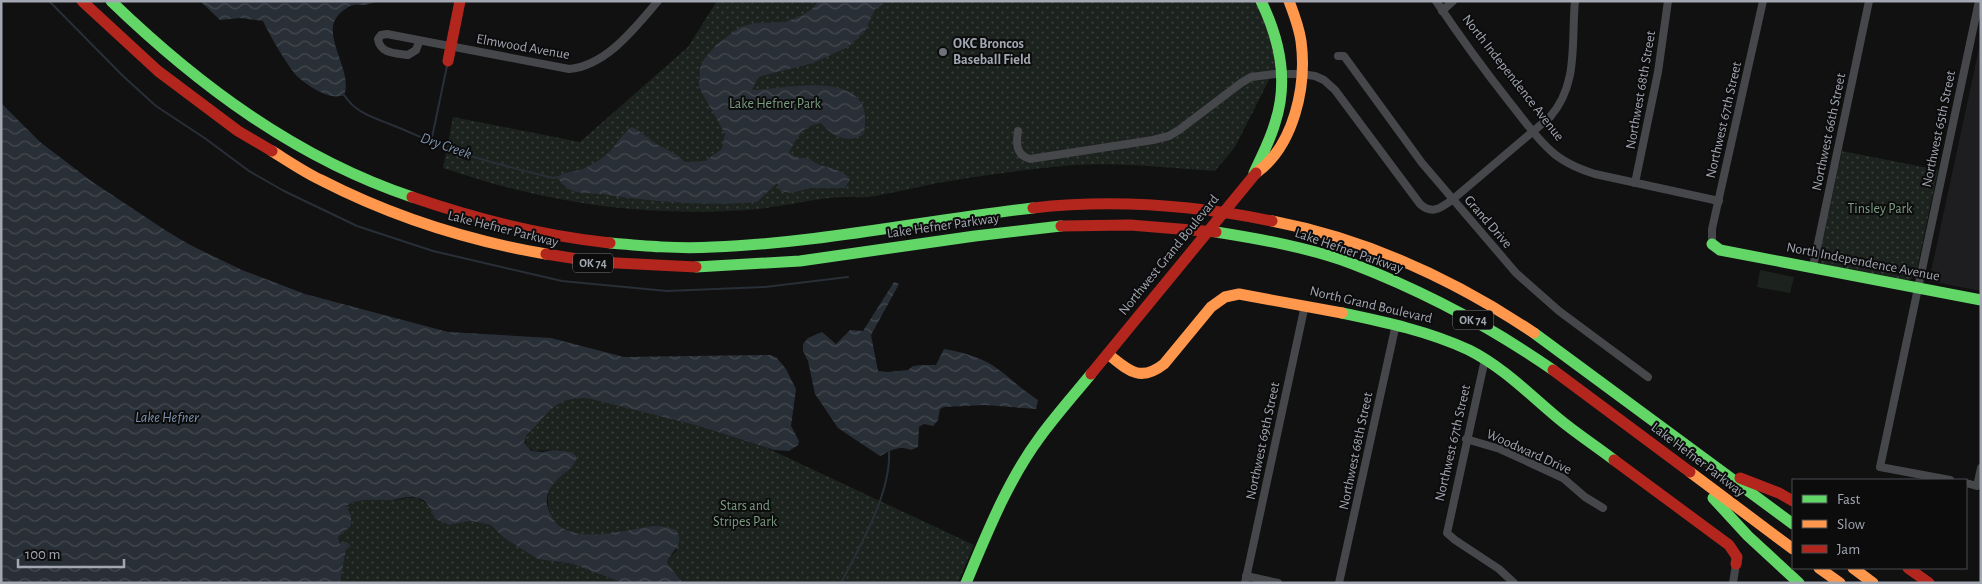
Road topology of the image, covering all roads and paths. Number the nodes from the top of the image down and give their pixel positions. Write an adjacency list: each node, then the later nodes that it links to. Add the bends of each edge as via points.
1 (82, 1): 37 (main road, Lake Hefner Parkway / OK 74, via 168,82 246,138 303,172 368,203 472,239 573,260 696,269 806,261 1012,231 1084,225 1163,226 1234,235 1275,243 1354,266 1451,307 1550,368)
2 (112, 1): 39 (main road, Lake Hefner Parkway / OK 74, via 164,51 219,94 257,121 317,155 423,201 544,234 640,246 732,246 830,236 1013,210 1123,203 1182,206 1320,232 1404,262 1490,305 1562,353)
3 (460, 1): 16 (main road)
4 (658, 1): 16 (street, Elmwood Avenue, via 614,47 593,63 577,68)
5 (1262, 1): 19 (main road, Northwest Grand Boulevard, via 1276,33)
6 (1289, 1): 20 (main road, Northwest Grand Boulevard, via 1300,39)
7 (1436, 1): 14 (street, North Independence Avenue)
8 (1453, 1): 14 (street)
9 (1575, 1): 22 (street, via 1569,86 1558,108)
10 (1668, 1): 24 (street, Northwest 68th Street, via 1658,72)
11 (1763, 1): 26 (street, Northwest 67th Street)
12 (1869, 1): 28 (street, Northwest 66th Street)
13 (1979, 1): 29 (street, Northwest 65th Street)
14 (1442, 11): 22 (street, North Independence Avenue)
15 (419, 42): 15 (street, Elmwood Avenue, via 416,50 408,55 383,50 378,39 387,34); 16 (street, Elmwood Avenue)
16 (451, 47): 18 (main road)
17 (1338, 56): 25 (street, Grand Drive, via 1344,56)
18 (448, 61)
19 (1282, 74): 20 (street); 21 (street, via 1251,77 1162,139 1030,159 1018,151); 23 (main road, Northwest Grand Boulevard, via 1276,122)
20 (1301, 74): 23 (main road, Northwest Grand Boulevard, via 1299,99 1286,134 1269,162); 25 (street, via 1319,77 1328,83 1424,208 1436,210)
21 (1018, 131)
22 (1533, 131): 24 (street, North Independence Avenue, via 1551,151 1572,166); 25 (street)
23 (1250, 179): 33 (main road, Northwest Grand Boulevard)
24 (1635, 183): 26 (street, North Independence Avenue)
25 (1452, 200): 35 (street, Grand Drive, via 1538,294)
26 (1719, 201): 27 (street, Northwest 67th Street)
27 (1712, 244): 28 (main road, North Independence Avenue, via 1720,250)
28 (1813, 267): 29 (main road, North Independence Avenue)
29 (1918, 288): 30 (main road, North Independence Avenue); 40 (street, Northwest 65th Street, via 1880,467)
30 (1981, 300)
31 (1305, 305): 32 (main road, North Grand Boulevard); 33 (main road, North Grand Boulevard, via 1246,294 1226,297 1210,307 1164,364 1150,374 1134,372); 50 (street, Northwest 69th Street)
32 (1396, 324): 34 (main road, North Grand Boulevard, via 1453,343); 53 (street, Northwest 68th Street)
33 (1108, 354): 51 (main road, Northwest Grand Boulevard, via 1045,430 1020,466)
34 (1485, 359): 36 (street, Northwest 67th Street); 46 (main road, North Grand Boulevard, via 1560,420 1729,545 1737,557)
35 (1648, 377)
36 (1466, 439): 43 (street, Woodward Drive, via 1563,478); 54 (street, Northwest 67th Street, via 1447,533)
37 (1683, 466): 45 (main road, Lake Hefner Parkway / OK 74); 56 (main road, via 1748,536)
38 (1981, 468): 41 (street, via 1977,486)
39 (1723, 472): 42 (main road); 44 (main road, Lake Hefner Parkway / OK 74)
40 (1945, 479)
41 (1967, 483)
42 (1792, 500)
43 (1603, 508)
44 (1792, 523)
45 (1792, 548)
46 (1736, 564): 55 (street)
47 (1820, 569): 57 (main road)
48 (1854, 569): 58 (main road)
49 (1909, 569): 59 (main road)
50 (1245, 579): 52 (street)
51 (966, 583)
52 (1278, 583)
53 (1340, 583)
54 (1514, 583)
55 (1733, 583)
56 (1799, 583)
57 (1840, 583)
58 (1873, 583)
59 (1929, 583)

